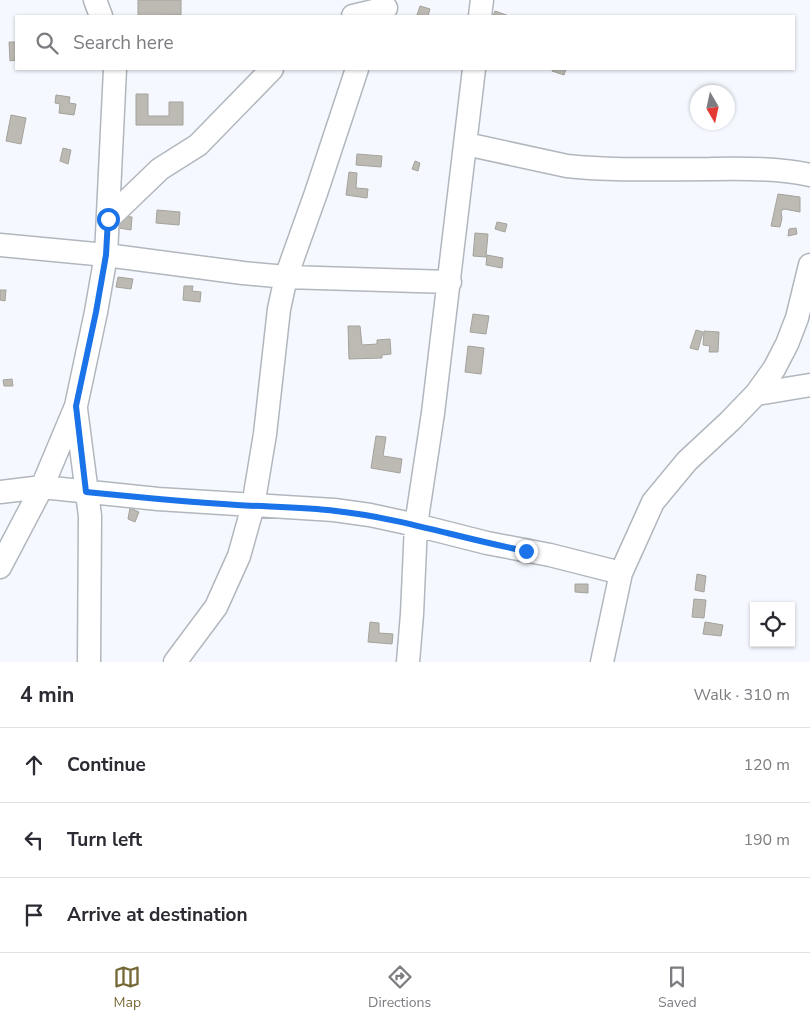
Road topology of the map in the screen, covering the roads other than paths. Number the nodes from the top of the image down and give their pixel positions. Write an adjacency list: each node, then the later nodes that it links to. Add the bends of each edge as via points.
1 (95, 0): 5 (street)
2 (350, 0): 6 (street)
3 (482, 0): 8 (street)
4 (386, 8): 7 (street)
5 (101, 15)
6 (349, 15)
7 (358, 15)
8 (480, 15)
9 (115, 70): 15 (street)
10 (271, 70): 15 (street, via 198,145 160,169)
11 (357, 70): 19 (street)
12 (474, 70): 13 (street)
13 (466, 144): 14 (street, via 582,168 757,169); 20 (street)
14 (810, 175)
15 (108, 219): 17 (street)
16 (0, 245): 17 (street)
17 (106, 255): 19 (street); 23 (street)
18 (810, 265): 22 (street, via 787,344)
19 (286, 277): 20 (street); 27 (street)
20 (450, 282): 28 (street)
21 (810, 385): 22 (street)
22 (756, 394): 30 (street, via 687,461 658,495)
23 (76, 406): 24 (street); 26 (street)
24 (42, 487): 25 (street); 26 (street); 29 (street)
25 (0, 492)
26 (86, 492): 27 (street); 31 (street, via 90,516)
27 (253, 506): 28 (street, via 334,510); 32 (street, via 239,556 216,607)
28 (416, 525): 30 (street); 33 (street)
29 (0, 567)
30 (621, 573): 34 (street)
31 (89, 662)
32 (175, 662)
33 (408, 662)
34 (602, 662)

